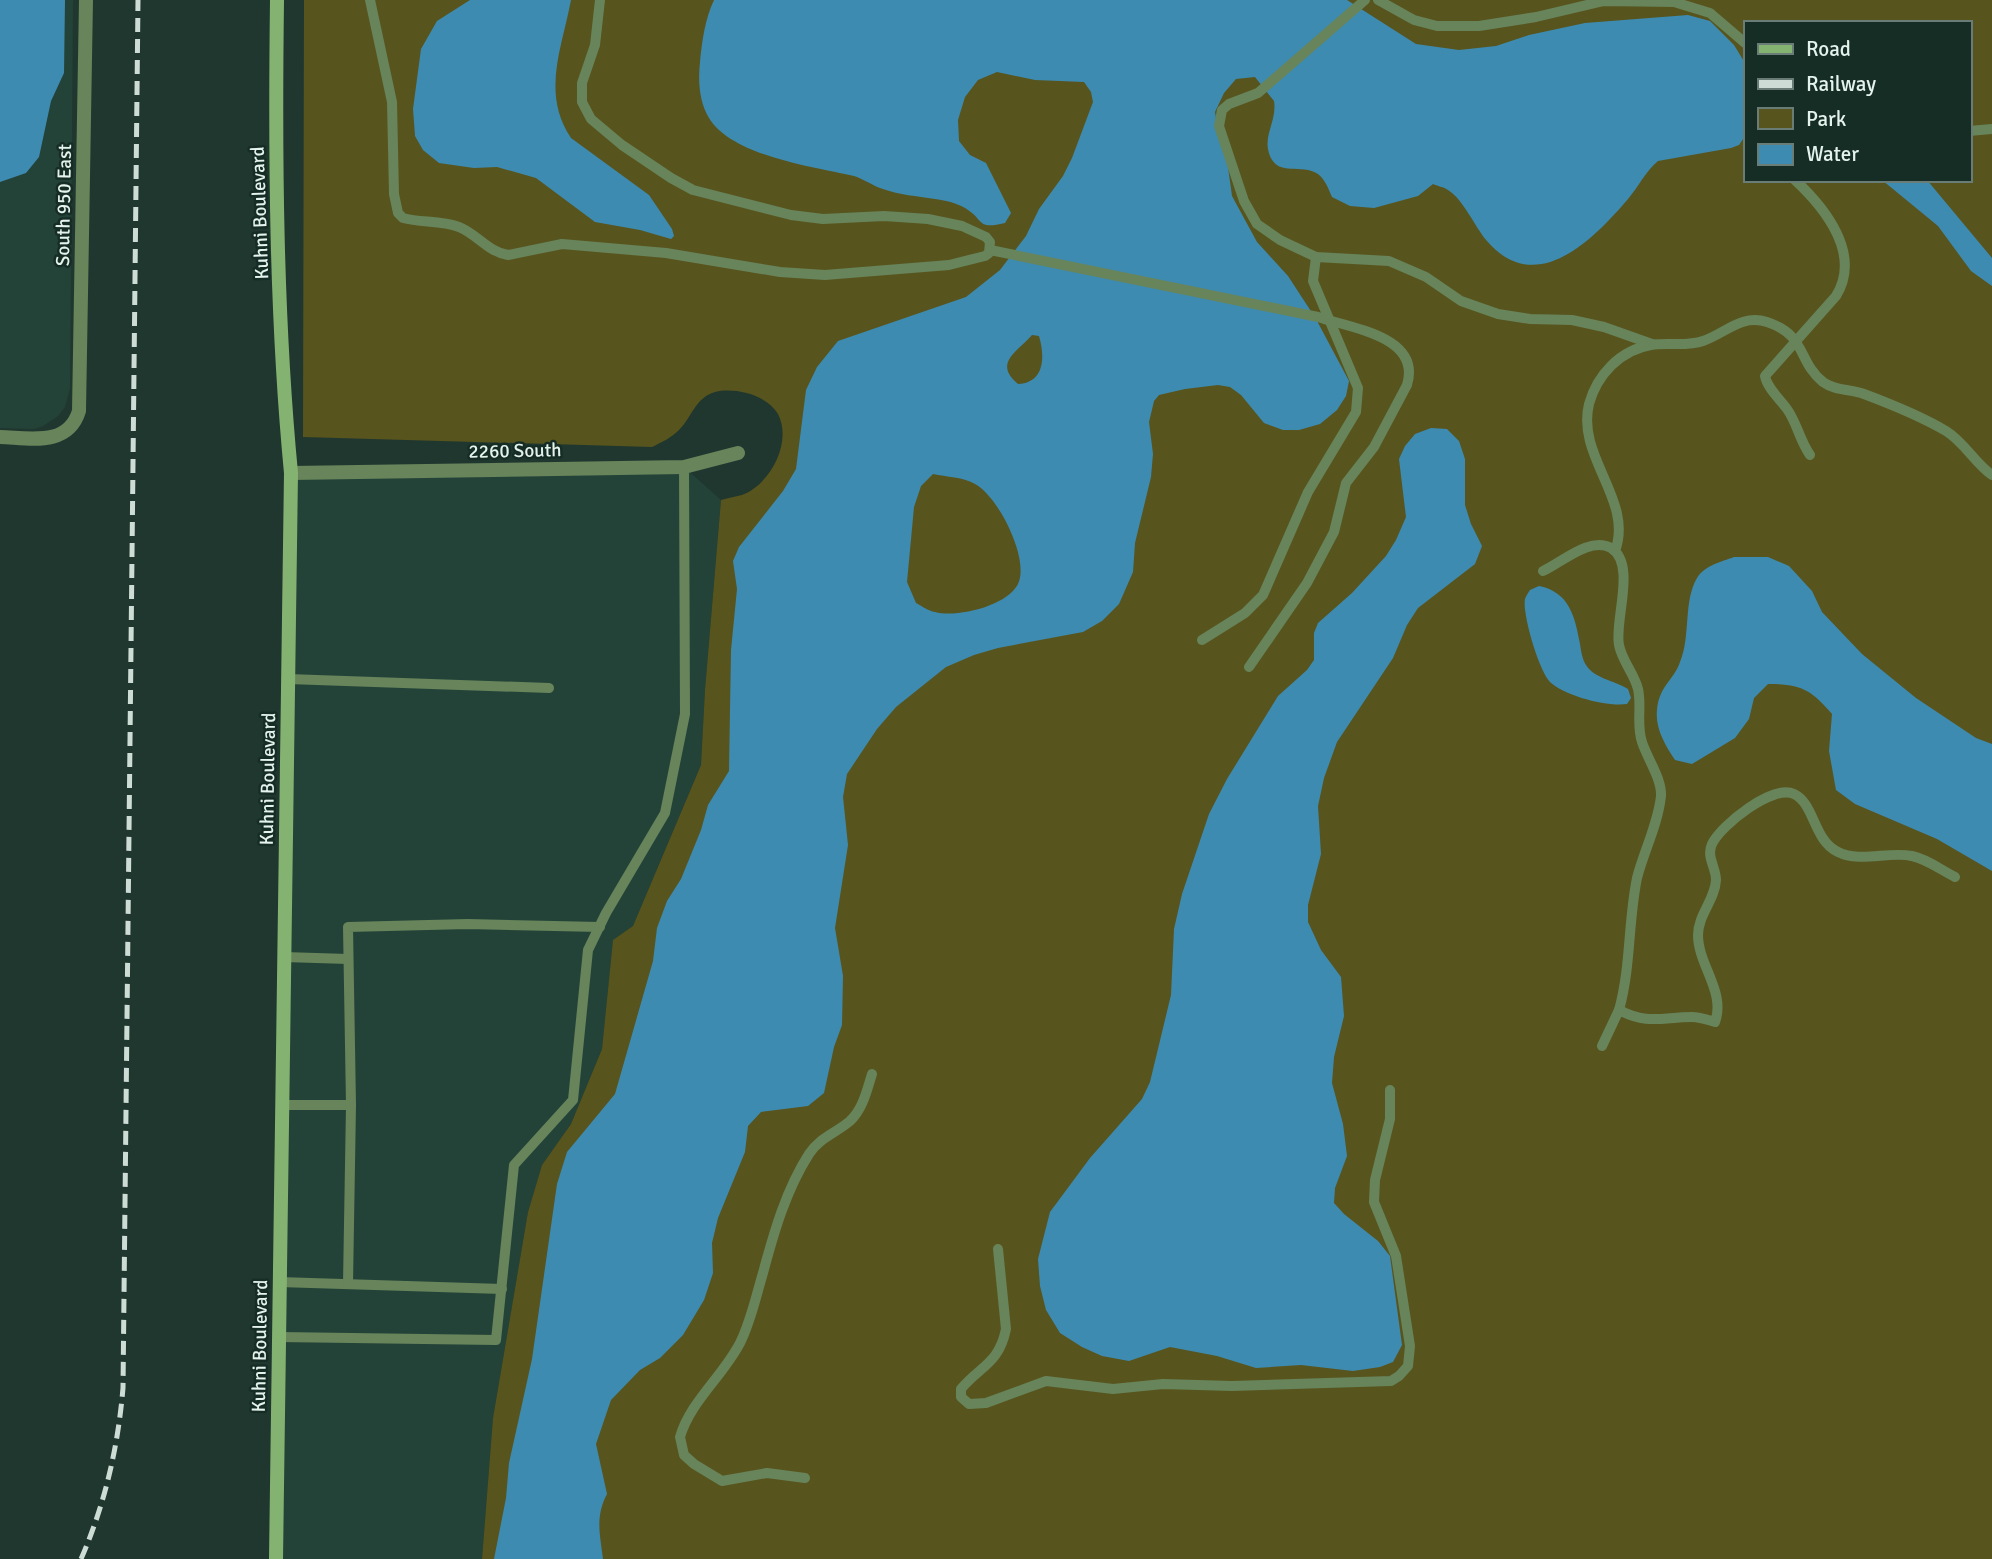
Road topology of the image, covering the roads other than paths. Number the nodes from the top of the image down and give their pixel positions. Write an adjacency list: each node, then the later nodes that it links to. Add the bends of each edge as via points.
1 (86, 0): 18 (street, South 950 East, via 79,411 71,427 57,437)
2 (277, 0): 22 (street, Kuhni Boulevard, via 276,149 284,402)
3 (370, 0): 11 (lane, via 392,102 394,194 402,218 458,227 508,255 562,244 814,274 949,265 985,256)
4 (600, 0): 11 (lane, via 582,102 591,119 671,178 693,190 791,215 823,219 896,216 962,226 986,237)
5 (1378, 0): 7 (lane, via 1414,20 1437,26 1479,26 1604,1 1674,2 1710,13)
6 (1364, 2): 12 (lane, via 1258,93 1229,104 1220,115 1219,126 1244,201 1257,224)
7 (1744, 42)
8 (1992, 129): 9 (lane)
9 (1971, 131)
10 (1798, 182): 15 (lane, via 1826,213 1846,268 1836,296)
11 (989, 250): 13 (lane)
12 (1316, 257): 13 (lane, via 1313,281); 14 (lane, via 1389,261 1426,277 1461,301 1498,314 1572,320)
13 (1328, 320): 26 (lane, via 1358,388 1356,412 1308,492 1263,594 1245,613); 27 (lane, via 1360,329 1400,349 1407,357 1410,374 1374,447 1346,483 1334,532 1307,583)
14 (1625, 334): 16 (lane); 17 (lane)
15 (1796, 339): 16 (lane, via 1769,323 1748,320 1690,344); 20 (lane, via 1765,376); 23 (lane, via 1822,382 1861,392 1946,431)
16 (1652, 344): 17 (lane)
17 (1626, 353): 24 (lane, via 1604,373 1586,419 1592,453 1617,513)
18 (0, 437)
19 (738, 453): 21 (street, 2260 South)
20 (1810, 456)
21 (684, 467): 22 (street, 2260 South); 31 (lane, via 685,714 665,813)
22 (291, 473): 28 (street, Kuhni Boulevard)
23 (1992, 475)
24 (1615, 551): 25 (lane, via 1605,545 1589,547); 34 (lane, via 1622,569 1619,647 1638,691 1640,738 1661,788 1637,880)
25 (1543, 571)
26 (1202, 640)
27 (1249, 667)
28 (288, 679): 29 (lane); 32 (street, Kuhni Boulevard)
29 (549, 688)
30 (1955, 877): 34 (lane, via 1913,856 1838,852 1823,840 1800,799 1791,793 1773,794 1739,817 1710,850 1716,878 1698,938 1718,1000 1715,1021 1694,1017 1655,1021)
31 (600, 927): 33 (lane, via 348,927); 43 (lane, via 588,950 573,1100 514,1165)
32 (284, 957): 33 (lane); 38 (street, Kuhni Boulevard)
33 (348, 959): 39 (lane)
34 (1619, 1010): 35 (lane)
35 (1602, 1046)
36 (872, 1074): 45 (lane, via 859,1111 810,1153 784,1203 740,1343 693,1410 680,1437 684,1455 722,1481 780,1473)
37 (1390, 1090): 40 (lane, via 1390,1119 1374,1202 1396,1256 1410,1346 1408,1366 1391,1381 1163,1384 1113,1389 1046,1381 986,1403 969,1404 961,1390 992,1360 1004,1340)
38 (282, 1105): 39 (lane); 41 (street, Kuhni Boulevard)
39 (351, 1105): 42 (lane)
40 (998, 1249)
41 (279, 1282): 42 (lane); 44 (street, Kuhni Boulevard)
42 (348, 1284): 43 (lane)
43 (502, 1289): 44 (lane, via 496,1340)
44 (279, 1337): 46 (street, Kuhni Boulevard)
45 (805, 1478)
46 (276, 1559)

